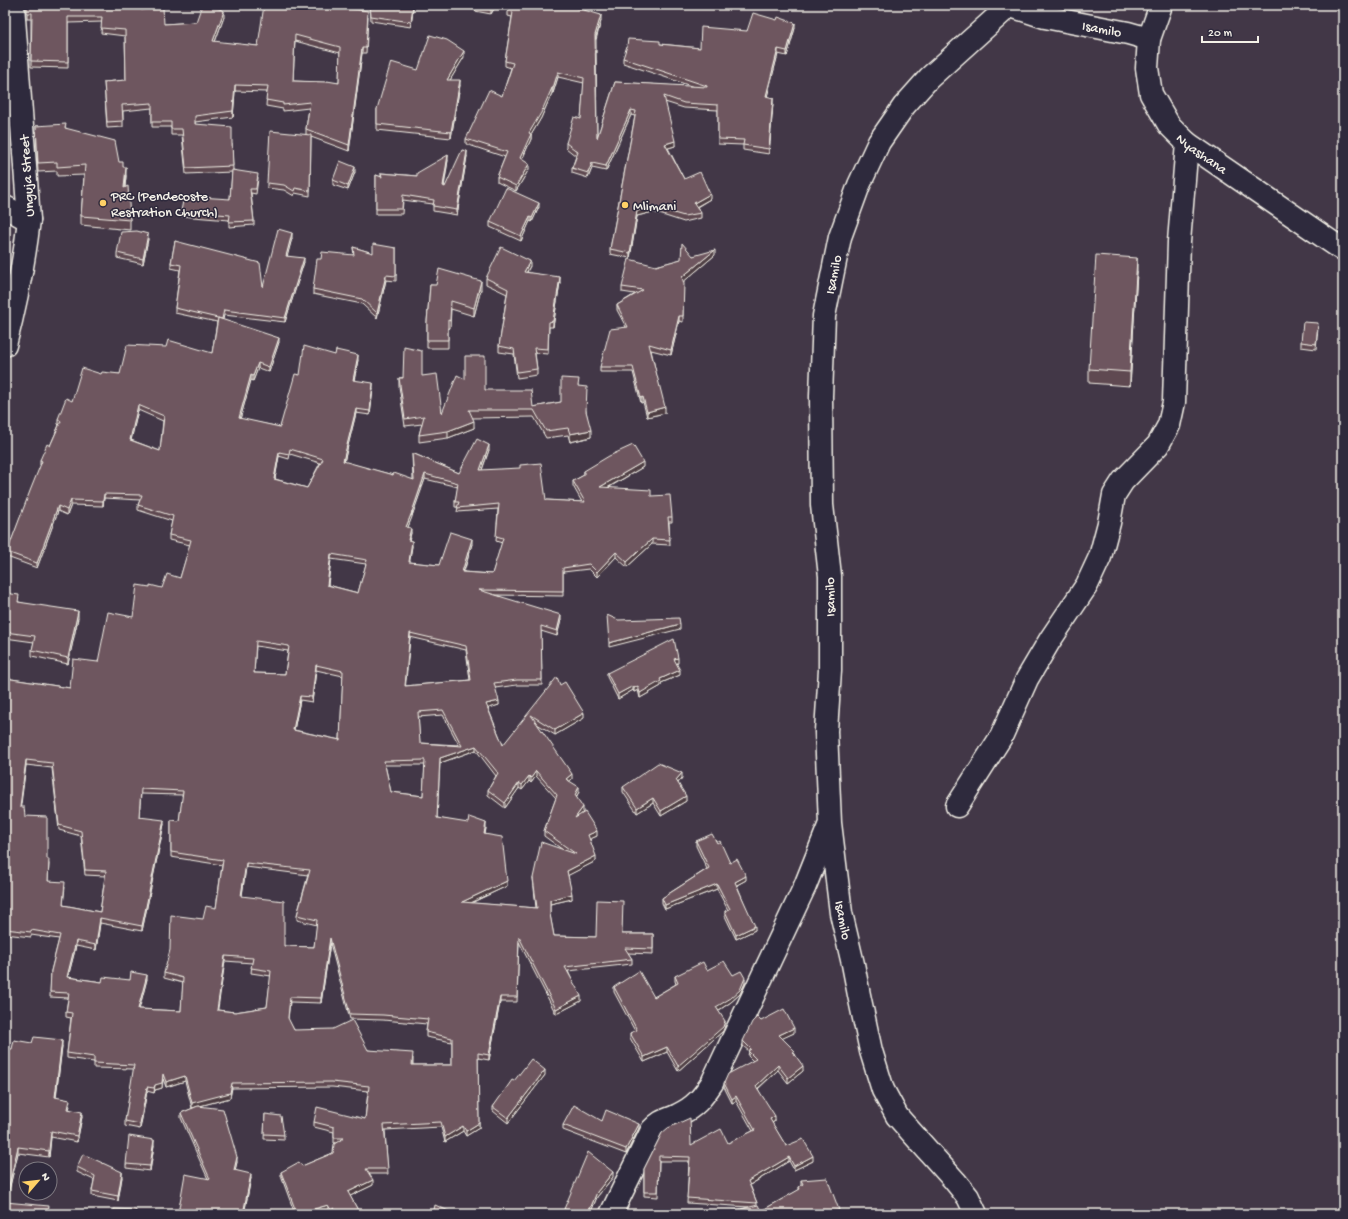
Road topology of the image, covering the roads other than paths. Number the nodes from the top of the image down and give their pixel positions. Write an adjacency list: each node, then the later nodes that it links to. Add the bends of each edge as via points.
1 (13, 5): 7 (street, Unguja Street)
2 (1161, 5): 4 (street, Nyashana)
3 (1009, 6): 4 (street, Isamilo, via 1045,17); 11 (street, Isamilo, via 929,78 904,106 879,142 859,185 840,237 824,316 821,396 822,505 830,576 830,670 826,731)
4 (1149, 39): 5 (street, Nyashana, via 1147,68 1151,94 1169,125)
5 (1187, 143): 8 (street, Nyashana); 10 (street, via 1179,242 1174,402 1169,425 1158,445 1123,481 1114,495 1100,557 1087,585 1027,678 1001,738)
6 (5, 207): 7 (street)
7 (29, 220): 9 (street, Unguja Street, via 16,302)
8 (1343, 250)
9 (5, 345)
10 (957, 806)
11 (830, 822): 12 (street, via 806,886 712,1083 702,1099 677,1116 658,1123 652,1130); 13 (street, Isamilo, via 841,913 871,1051 884,1090 897,1116 968,1197)
12 (611, 1214)
13 (976, 1214)

